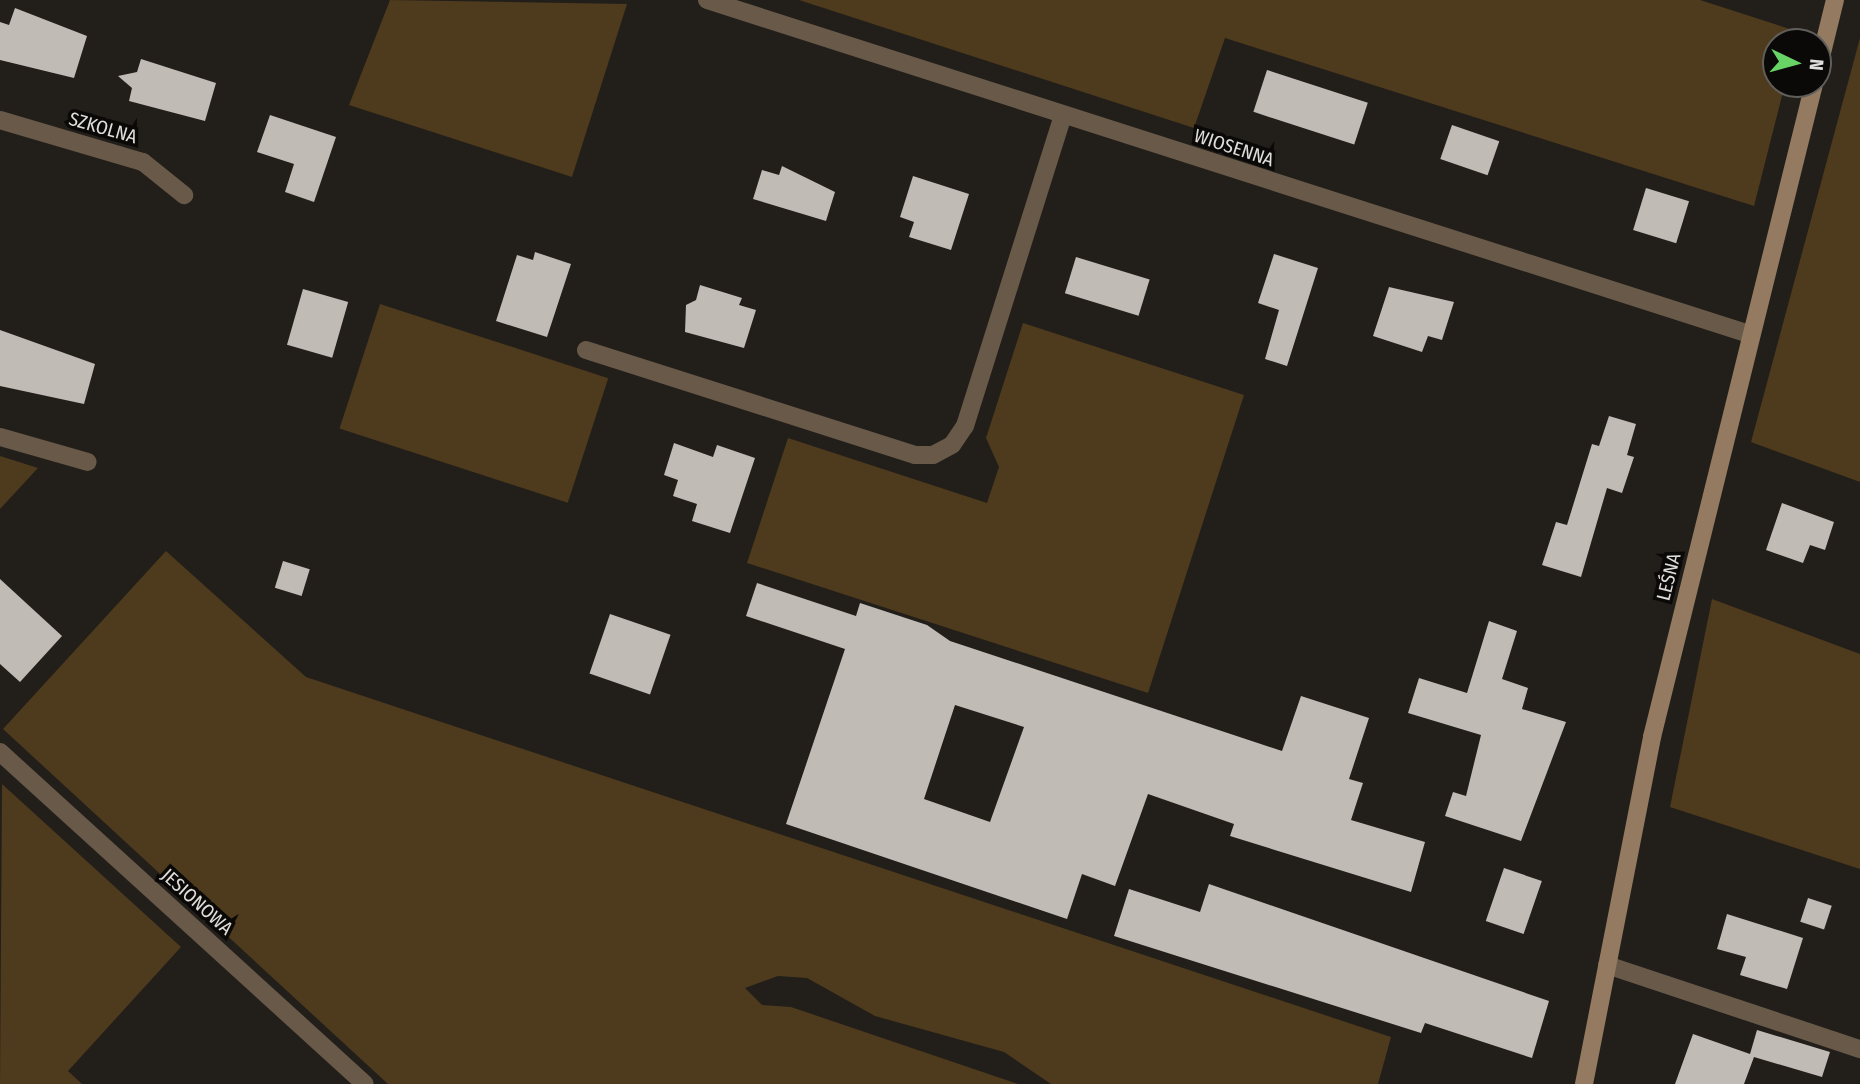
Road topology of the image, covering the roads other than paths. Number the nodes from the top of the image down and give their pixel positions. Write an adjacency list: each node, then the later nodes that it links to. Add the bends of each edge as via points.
1 (707, 0): 5 (street, WIOSENNA)
2 (1835, 0): 3 (street)
3 (1828, 28)
4 (1810, 98): 8 (street, LEŚNA)
5 (1063, 114): 8 (street, WIOSENNA); 9 (street, via 964,426 952,445 933,455 915,455)
6 (0, 120): 7 (street, SZKOLNA, via 143,162)
7 (184, 195)
8 (1749, 334): 13 (street, LEŚNA, via 1651,737)
9 (586, 350)
10 (0, 437): 11 (street)
11 (88, 462)
12 (0, 752): 15 (street, JESIONOWA)
13 (1607, 965): 14 (street); 16 (street, LEŚNA)
14 (1860, 1049)
15 (365, 1084)
16 (1584, 1084)

